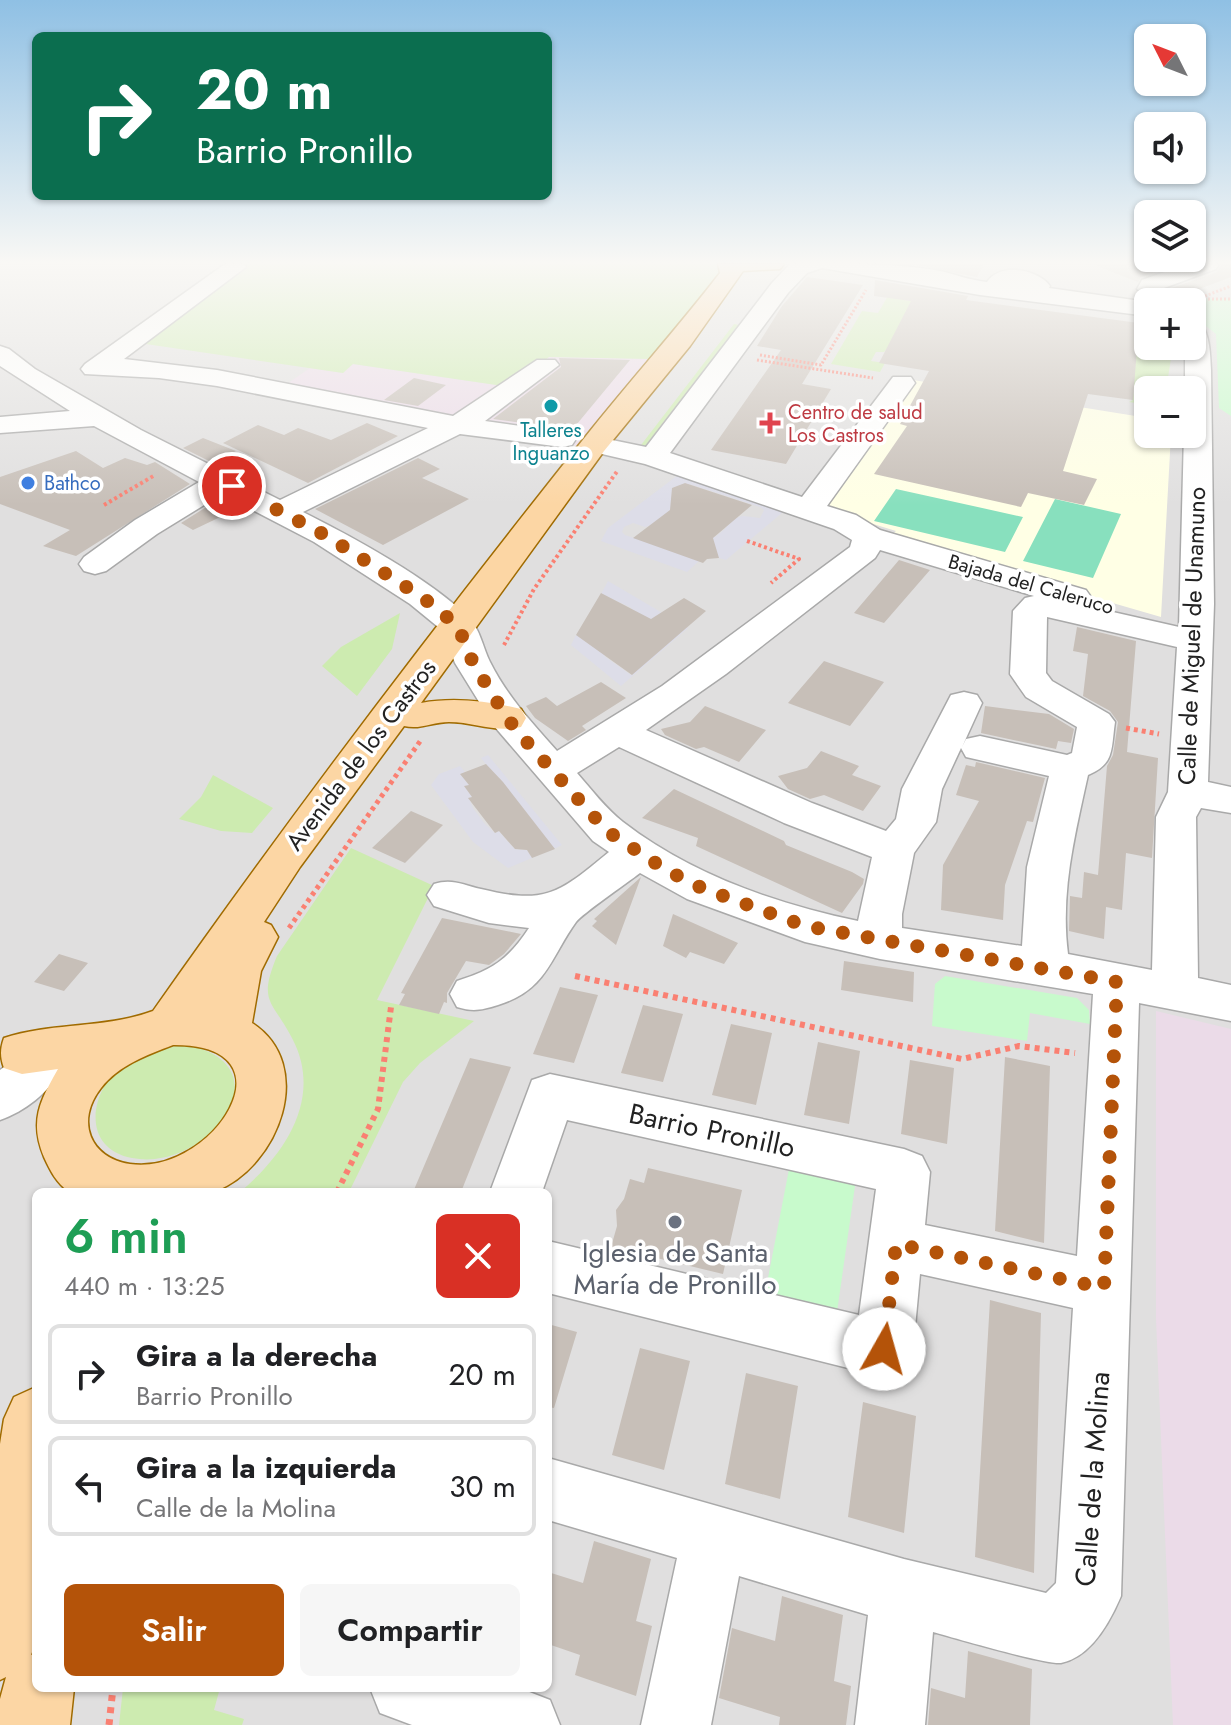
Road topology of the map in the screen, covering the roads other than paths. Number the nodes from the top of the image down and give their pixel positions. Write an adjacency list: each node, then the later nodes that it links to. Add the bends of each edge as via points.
1 (129, 344): 7 (street)
2 (678, 344): 22 (main road, Avenida de los Castros, via 594,445)
3 (694, 344): 15 (main road, Avenida de los Castros)
4 (732, 344): 16 (street, Avenida de los Castros)
5 (0, 354): 10 (street)
6 (1205, 360): 24 (street, Calle de Miguel de Unamuno, via 1209,421)
7 (101, 365): 10 (street); 12 (street, via 198,373)
8 (546, 365): 12 (street, via 488,408)
9 (902, 383): 18 (street)
10 (55, 392): 11 (street)
11 (99, 417): 13 (street); 17 (street)
12 (453, 424): 14 (street); 19 (street)
13 (0, 425)
14 (562, 439)
15 (612, 448): 16 (street, Bajada del Caleruco); 25 (main road, Avenida de los Castros)
16 (653, 457): 18 (street, Bajada del Caleruco)
17 (222, 481): 19 (street); 21 (street)
18 (809, 509): 20 (street, Bajada del Caleruco)
19 (281, 511): 23 (street)
20 (869, 537): 24 (street, Bajada del Caleruco); 29 (street, via 864,551)
21 (95, 564)
22 (487, 588): 23 (street, via 452,598); 25 (main road, Avenida de los Castros)
23 (422, 597): 25 (street)
24 (1195, 634): 31 (street, Bajada del Caleruco, via 1037,605 1030,611 1028,674 1039,689 1096,722 1090,760); 33 (street, Calle de Miguel de Unamuno)
25 (446, 654): 26 (street); 28 (main road, Avenida de los Castros); 45 (main road, Avenida de los Castros, via 285,856)
26 (498, 703): 28 (main road, via 449,710); 32 (street)
27 (964, 703): 35 (street, via 922,789 916,822)
28 (420, 724): 46 (main road, Avenida de los Castros, via 269,914 237,964)
29 (620, 733): 32 (street); 35 (street)
30 (980, 748): 31 (street)
31 (1070, 768): 40 (street, Bajada del Caleruco, via 1045,872)
32 (554, 769): 36 (street, via 607,831)
33 (1188, 792): 34 (street); 42 (street, Calle de Miguel de Unamuno, via 1176,817)
34 (1231, 800)
35 (894, 850): 39 (street, via 880,914)
36 (637, 852): 38 (street); 39 (street, via 741,904 805,926)
37 (449, 895): 38 (street, via 519,912)
38 (561, 908): 43 (street, via 538,955 496,990)
39 (880, 942): 40 (street)
40 (1047, 967): 41 (street)
41 (1117, 982): 42 (street); 53 (street, Calle de la Molina)
42 (1175, 992): 44 (street)
43 (473, 994)
44 (1231, 1003)
45 (171, 1025): 46 (main road); 47 (main road, via 121,1041 74,1083)
46 (226, 1032): 49 (main road, via 258,1063 259,1108 228,1154)
47 (24, 1075): 48 (main road, via 60,1132 66,1153)
48 (99, 1188)
49 (170, 1188)
50 (517, 1188): 51 (street, Barrio Pronillo, via 550,1095 904,1172)
51 (896, 1244): 52 (street, Barrio Pronillo, via 884,1349); 53 (street)
52 (552, 1268)
53 (1104, 1288): 57 (street, Calle de la Molina, via 1088,1596 1059,1630)
54 (32, 1444): 58 (main road)
55 (552, 1490): 56 (street, Calle de la Molina)
56 (714, 1537): 57 (street, Calle de la Molina); 63 (street)
57 (904, 1592): 64 (street)
58 (0, 1644)
59 (37, 1692): 61 (main road)
60 (442, 1701): 62 (street)
61 (33, 1725)
62 (525, 1725)
63 (676, 1725)
64 (890, 1725)

